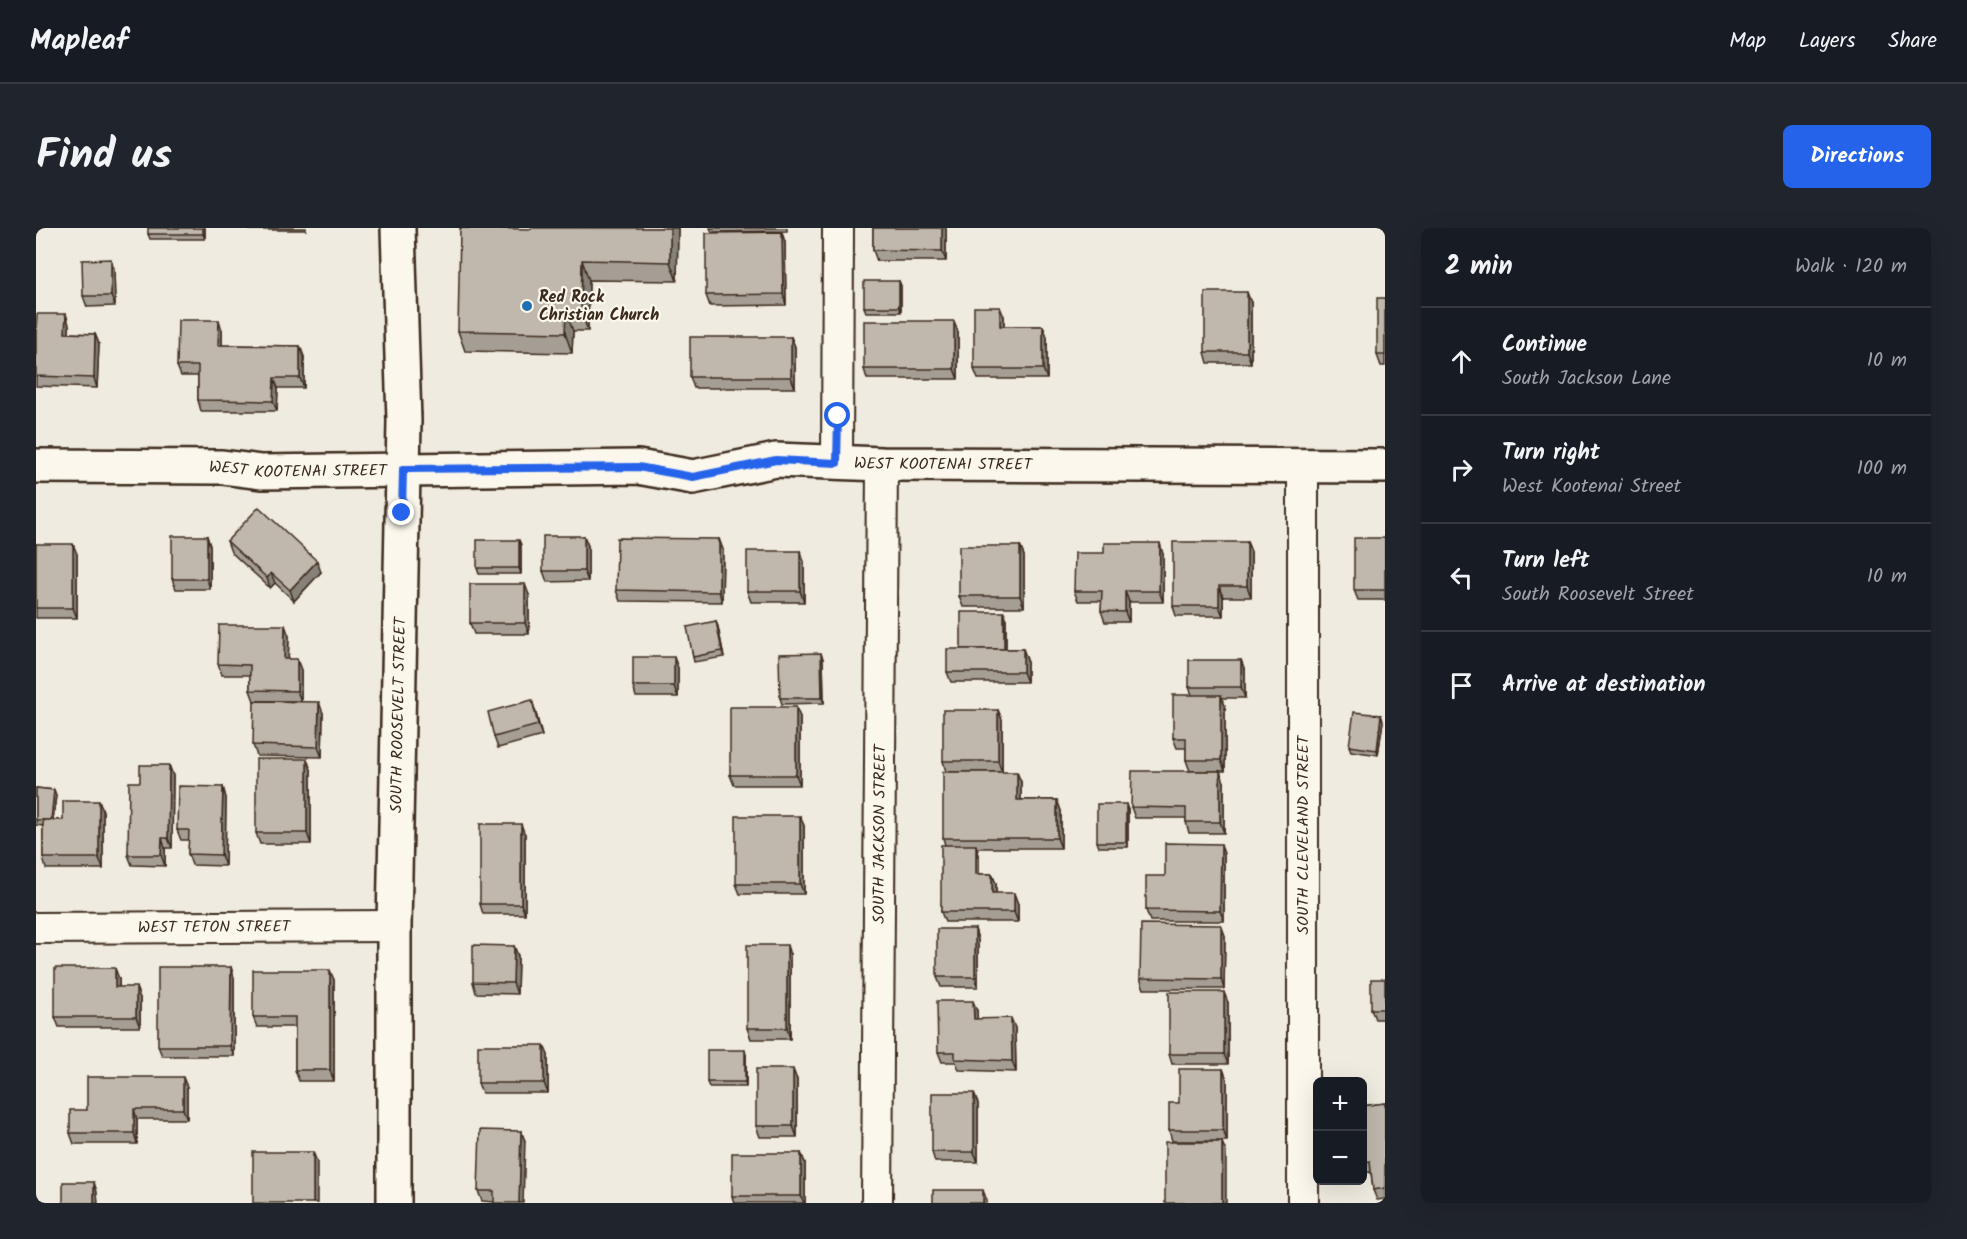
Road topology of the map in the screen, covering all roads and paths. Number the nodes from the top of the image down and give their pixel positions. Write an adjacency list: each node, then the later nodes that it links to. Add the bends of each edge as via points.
1 (398, 228): 8 (street, SOUTH ROOSEVELT STREET)
2 (838, 228): 3 (street)
3 (837, 463): 4 (street, WEST KOOTENAI STREET); 8 (street, WEST KOOTENAI STREET, via 776,460 693,477 638,467)
4 (882, 464): 7 (street, WEST KOOTENAI STREET); 12 (street, SOUTH JACKSON STREET)
5 (36, 466): 8 (street, WEST KOOTENAI STREET, via 222,467 261,472)
6 (1385, 466): 7 (street, WEST KOOTENAI STREET)
7 (1303, 467): 13 (street, SOUTH CLEVELAND STREET)
8 (403, 469): 9 (street, SOUTH ROOSEVELT STREET)
9 (394, 926): 10 (street, WEST TETON STREET); 11 (street, SOUTH ROOSEVELT STREET)
10 (36, 928)
11 (394, 1203)
12 (877, 1203)
13 (1303, 1203)

